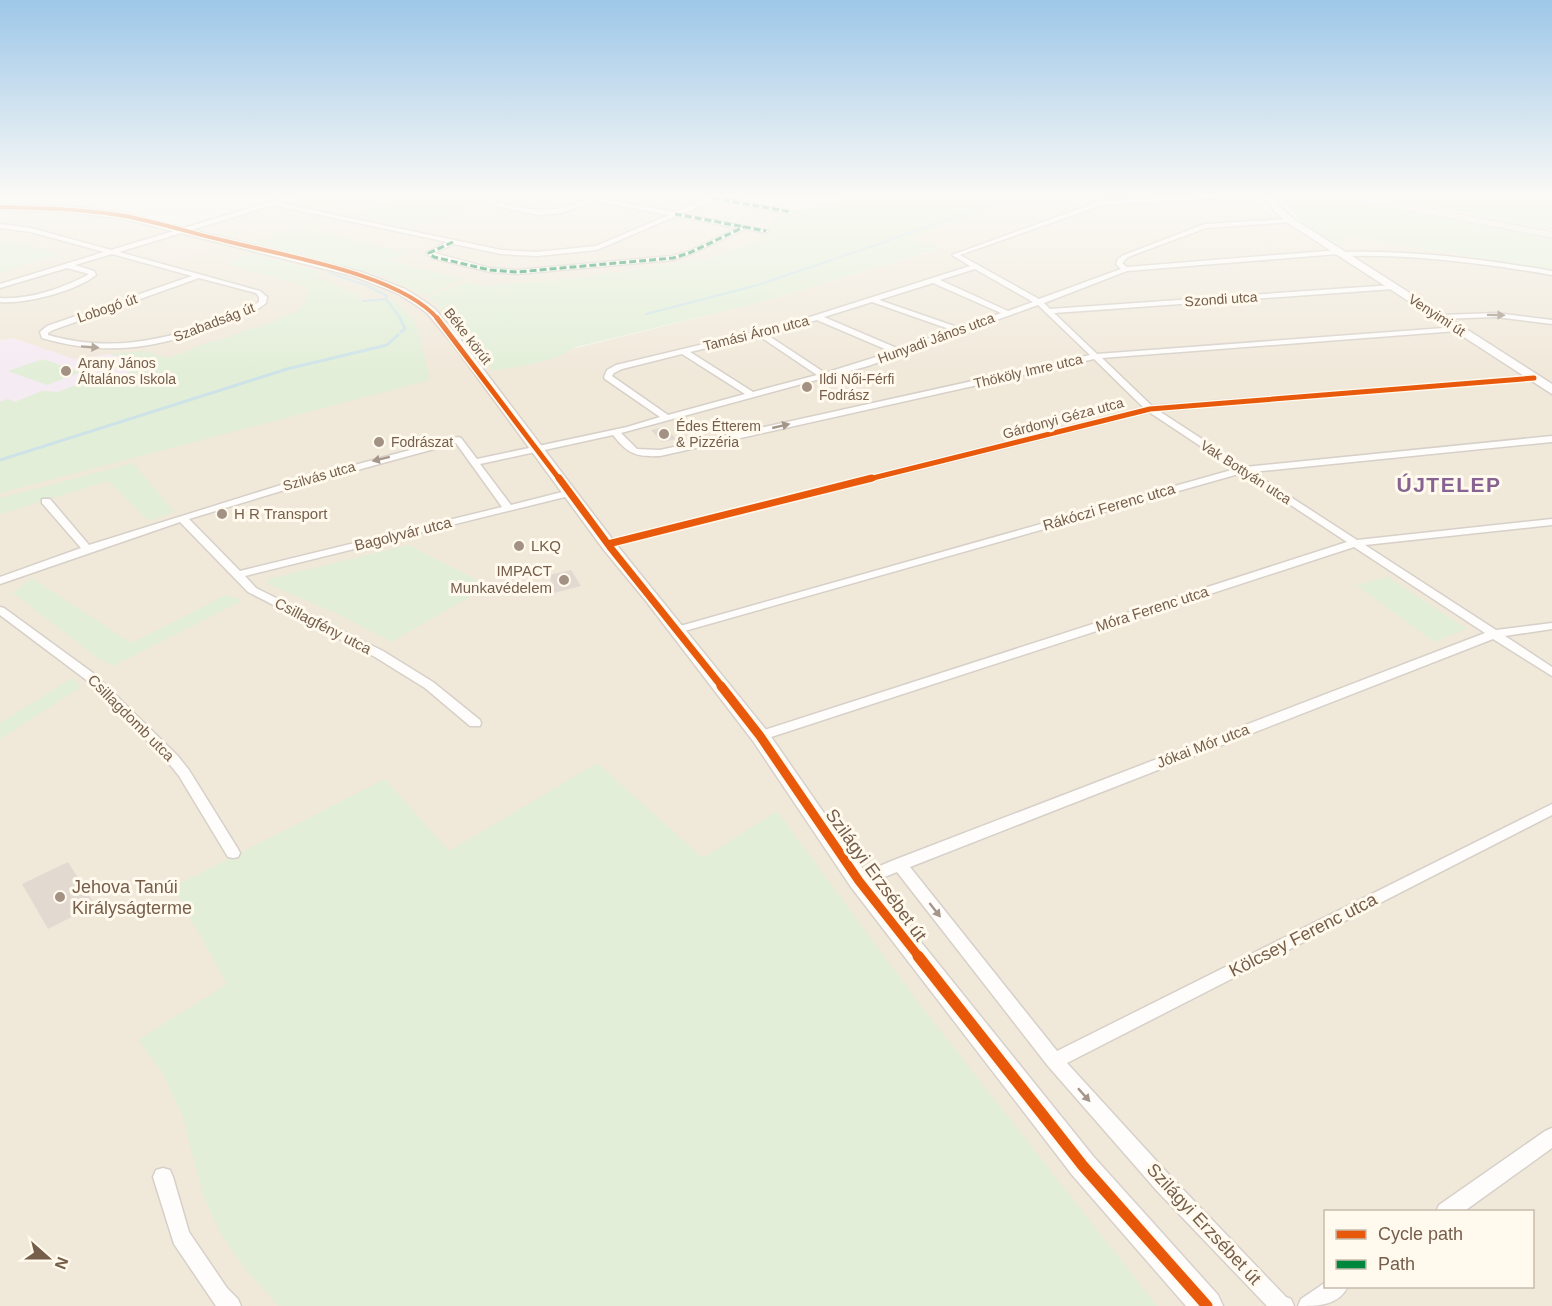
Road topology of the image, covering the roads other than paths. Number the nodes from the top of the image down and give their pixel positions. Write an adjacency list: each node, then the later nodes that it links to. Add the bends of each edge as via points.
1 (99, 256): 11 (street)
2 (125, 256): 15 (street, Szabadság út)
3 (286, 256): 42 (street, Béke körút, via 383,283 431,311)
4 (433, 256): 5 (street, via 490,270 528,272)
5 (680, 256)
6 (957, 256): 12 (street, Vak Bottyán utca)
7 (1126, 256): 13 (street, via 1119,264)
8 (1301, 256): 13 (street, Hunyadi János utca)
9 (1346, 256): 18 (street, Venyimi út)
10 (1444, 256): 14 (street, Hunyadi János utca)
11 (68, 266): 17 (street); 19 (street, via 93,275 26,299)
12 (975, 267): 16 (street, Tamási Áron utca); 21 (street, Vak Bottyán utca)
13 (1126, 269): 21 (street, Hunyadi János utca)
14 (1552, 273)
15 (198, 276): 27 (street, Lobogó út); 27 (street, Szabadság út, one-way to 15, via 45,336 78,346 130,346 192,333 251,311 262,303 258,292)
16 (933, 280): 20 (street, Tamási Áron utca); 23 (street)
17 (0, 286)
18 (1393, 287): 22 (street, Szondi utca); 25 (street, Venyimi út)
19 (0, 300)
20 (872, 300): 24 (street, Tamási Áron utca); 29 (street)
21 (1039, 302): 22 (street, Vak Bottyán utca); 23 (street, Hunyadi János utca)
22 (1049, 311): 33 (street, Vak Bottyán utca)
23 (1007, 313): 29 (street, Hunyadi János utca)
24 (817, 317): 30 (street, Tamási Áron utca); 32 (street)
25 (1440, 317): 26 (street, one-way to 26, via 1496,315); 28 (street, Venyimi út)
26 (1552, 322)
27 (50, 327)
28 (1457, 328): 33 (street, Thököly Imre utca); 35 (street, Venyimi út)
29 (958, 330): 32 (street, Hunyadi János utca)
30 (760, 333): 31 (street, Tamási Áron utca); 34 (street)
31 (682, 351): 37 (street); 39 (street, Tamási Áron utca, via 619,367 608,377)
32 (899, 352): 34 (street, Hunyadi János utca)
33 (1096, 356): 38 (street, Vak Bottyán utca); 40 (street, Thököly Imre utca, one-way to 33, via 630,451 660,453)
34 (823, 375): 37 (street, Hunyadi János utca)
35 (1534, 378): 36 (street, Venyimi út); 38 (street, Gárdonyi Géza utca)
36 (1552, 390)
37 (752, 395): 39 (street, Hunyadi János utca)
38 (1150, 409): 44 (street, Vak Bottyán utca); 51 (street, Gárdonyi Géza utca)
39 (668, 419): 40 (street, Hunyadi János utca)
40 (615, 432): 42 (street, Hunyadi János utca)
41 (1552, 439): 44 (street, Rákóczi Ferenc utca)
42 (536, 450): 43 (street, Hunyadi János utca); 45 (street, Szilágyi Erzsébet út)
43 (475, 462): 47 (street); 48 (street, Szilvás utca, one-way to 48, via 458,440 330,472)
44 (1242, 470): 50 (street, Vak Bottyán utca); 57 (street, Rákóczi Ferenc utca)
45 (570, 493): 47 (street, Bagolyvár utca); 51 (street, Szilágyi Erzsébet út)
46 (46, 501): 52 (street)
47 (508, 508): 53 (street, Bagolyvár utca)
48 (182, 518): 52 (street, Szilvás utca); 53 (street, Csillagfény utca)
49 (1552, 522): 50 (street, Móra Ferenc utca)
50 (1355, 543): 58 (street, Vak Bottyán utca); 61 (street, Móra Ferenc utca)
51 (608, 544): 57 (street, Szilágyi Erzsébet út)
52 (88, 550): 54 (street, Szilvás utca)
53 (236, 575): 60 (street, Csillagfény utca, via 252,590 406,670)
54 (0, 580)
55 (0, 610): 63 (street, Csillagdomb utca, via 89,676 172,758)
56 (1552, 626): 58 (street, Jókai Mór utca)
57 (677, 630): 61 (street, Szilágyi Erzsébet út)
58 (1494, 634): 59 (street, Vak Bottyán utca); 64 (street, Jókai Mór utca)
59 (1552, 672)
60 (475, 723)
61 (760, 736): 65 (street, Szilágyi Erzsébet út)
62 (1552, 809): 66 (street, Kölcsey Ferenc utca)
63 (232, 854)
64 (899, 864): 65 (street, Jókai Mór utca); 66 (street, Szilágyi Erzsébet út, one-way to 66)
65 (859, 881): 72 (street, Szilágyi Erzsébet út, via 1083,1166)
66 (1054, 1061): 73 (street, Szilágyi Erzsébet út, one-way to 73, via 1165,1185)
67 (1552, 1137): 69 (street)
68 (163, 1178): 71 (street, via 181,1238)
69 (1449, 1210)
70 (1336, 1288): 74 (street)
71 (231, 1306)
72 (1207, 1306)
73 (1283, 1306)
74 (1308, 1306)

